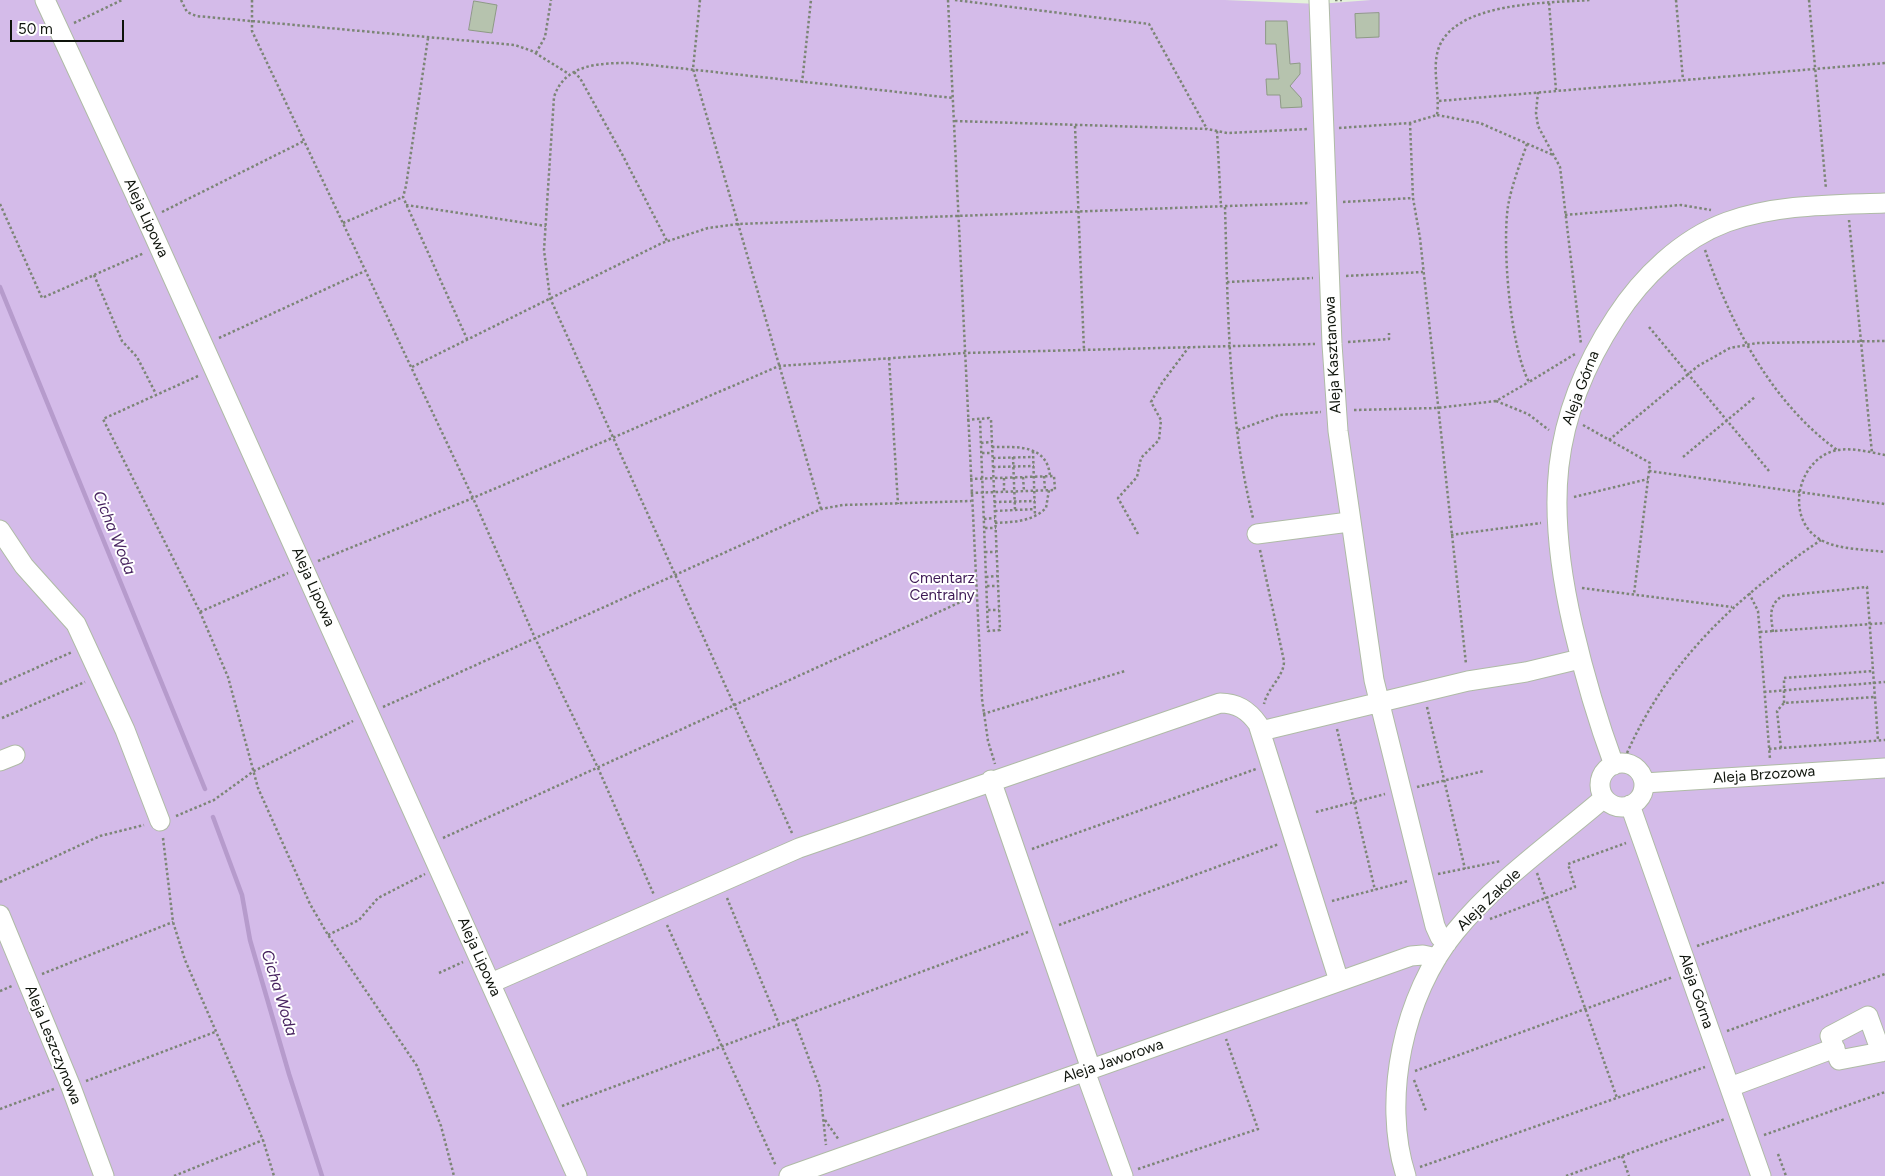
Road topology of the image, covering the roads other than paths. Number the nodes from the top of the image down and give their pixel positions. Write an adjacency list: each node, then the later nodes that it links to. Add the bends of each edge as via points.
1 (45, 0): 20 (street, Aleja Lipowa, via 160,247)
2 (1319, 2): 4 (street, Aleja Kasztanowa, via 1332,344)
3 (1885, 203): 7 (street, Aleja Górna, via 1764,212 1726,223 1700,236 1658,267 1620,310 1595,350 1578,389 1563,440 1556,521 1563,585)
4 (1349, 522): 6 (street); 8 (street, Aleja Kasztanowa)
5 (0, 530): 16 (street, via 24,566 76,624 125,730)
6 (1257, 534)
7 (1580, 659): 8 (street); 10 (street, Aleja Górna, via 1592,706)
8 (1380, 702): 9 (street); 18 (street, Aleja Kasztanowa)
9 (1260, 729): 12 (street, via 1244,708 1220,702); 19 (street)
10 (1619, 764): 13 (street, Aleja Górna, via 1636,769); 14 (street, via 1605,771 1601,779)
11 (1885, 768): 13 (street, Aleja Brzozowa)
12 (995, 779): 20 (street, via 799,848); 22 (street)
13 (1644, 783): 15 (street, via 1641,796)
14 (1604, 798): 15 (street, via 1618,806); 18 (street, Aleja Zakole, via 1475,910)
15 (1630, 805): 23 (street, Aleja Górna)
16 (160, 821)
17 (0, 915): 27 (street, Aleja Leszczynowa)
18 (1442, 951): 19 (street, Aleja Jaworowa, via 1411,956); 25 (street, Aleja Zakole, via 1412,1013 1398,1074 1398,1128)
19 (1339, 981): 22 (street, Aleja Jaworowa)
20 (491, 983): 28 (street, Aleja Lipowa)
21 (1834, 1048): 23 (street)
22 (1088, 1070): 24 (street, Aleja Jaworowa, via 827,1162); 26 (street)
23 (1730, 1087): 29 (street, Aleja Górna)
24 (783, 1172)
25 (1411, 1172)
26 (1123, 1175)
27 (104, 1176)
28 (577, 1176)
29 (1761, 1176)

